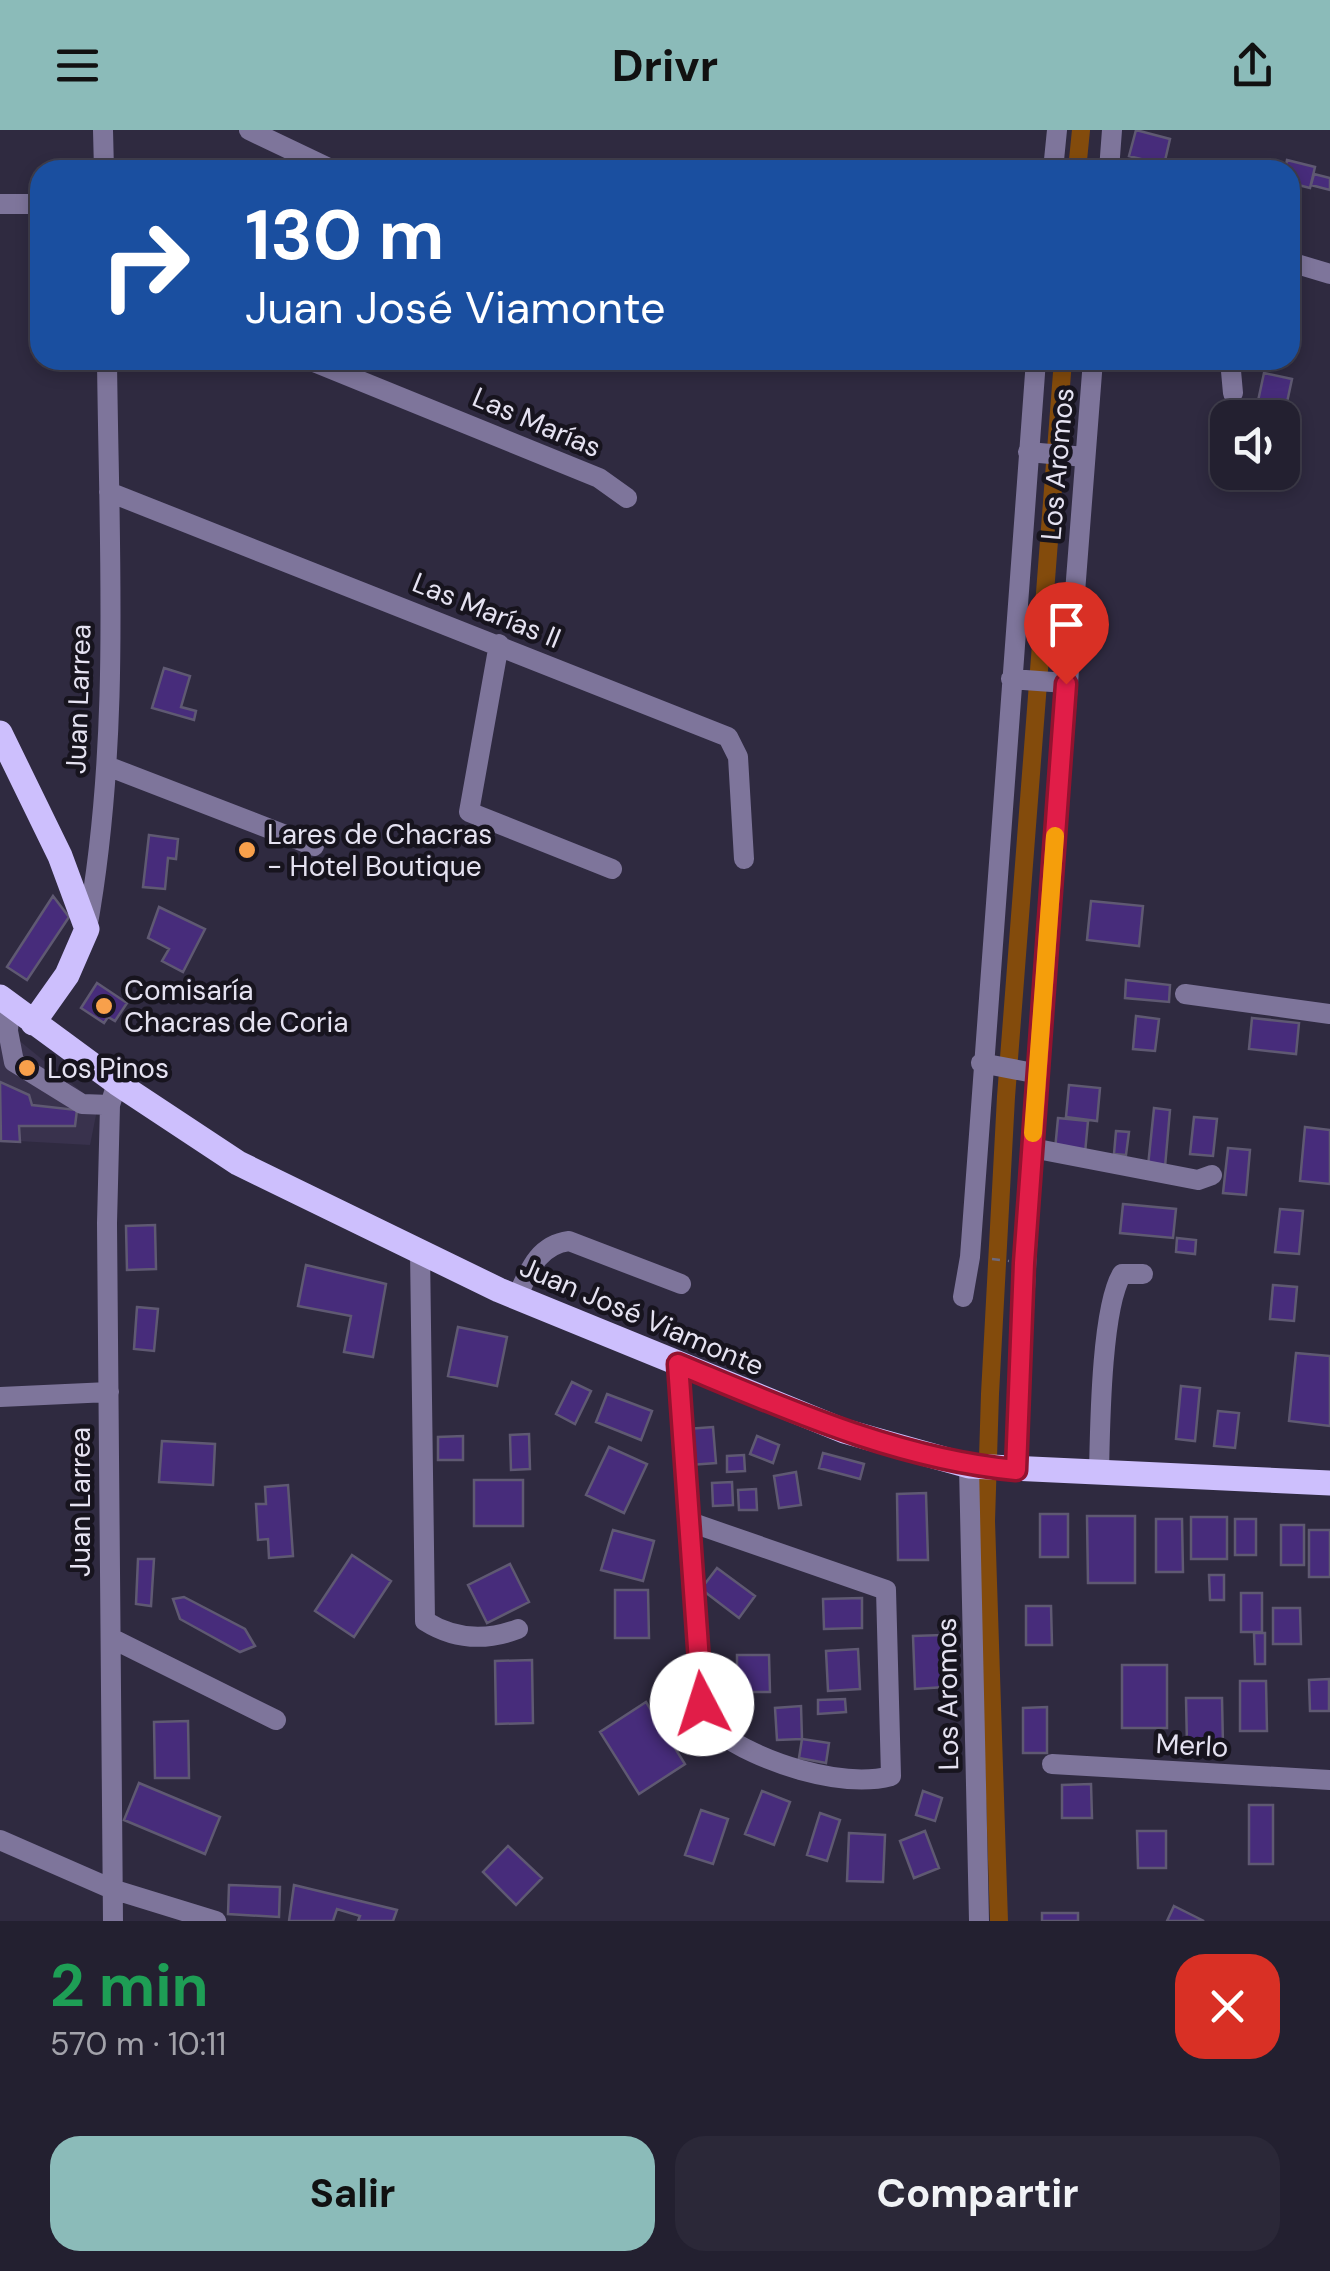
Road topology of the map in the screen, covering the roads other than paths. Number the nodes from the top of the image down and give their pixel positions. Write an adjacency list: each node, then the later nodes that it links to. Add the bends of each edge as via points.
1 (104, 130): 5 (street)
2 (248, 130): 6 (street)
3 (1057, 130): 7 (street)
4 (1112, 130): 8 (street)
5 (104, 160)
6 (312, 160)
7 (1054, 160)
8 (1110, 160)
9 (0, 204): 10 (street)
10 (30, 204)
11 (1300, 265): 12 (street)
12 (1330, 274)
13 (107, 370): 21 (street, Juan Larrea)
14 (334, 370): 22 (street, Las Marías, via 599,478)
15 (1035, 370): 19 (street, Los Aromos)
16 (1092, 370): 20 (street, Los Aromos)
17 (1231, 370): 18 (street)
18 (1233, 393)
19 (1028, 452): 20 (street); 24 (street, Los Aromos)
20 (1085, 458): 25 (street, Los Aromos)
21 (109, 492): 23 (street, Las Marías II); 27 (street, Juan Larrea)
22 (627, 498)
23 (500, 644): 29 (street, Las Marías II, via 728,737 738,757); 30 (street, via 468,812)
24 (1011, 679): 25 (street); 36 (street, Los Aromos)
25 (1066, 684): 37 (street, Los Aromos)
26 (0, 734): 31 (main road, via 60,856)
27 (107, 766): 28 (street); 31 (street, Juan Larrea)
28 (314, 846)
29 (744, 858)
30 (612, 869)
31 (87, 929): 35 (main road, Juan Larrea, via 67,975)
32 (1185, 994): 34 (street)
33 (5, 1001): 35 (main road, Juan José Viamonte); 38 (street, via 14,1062 82,1104)
34 (1330, 1014)
35 (32, 1023): 38 (main road, Juan José Viamonte)
36 (981, 1063): 37 (street); 45 (street, Los Aromos)
37 (1039, 1074): 39 (street, Los Aromos)
38 (113, 1094): 41 (main road, Juan José Viamonte); 47 (street, Juan Larrea)
39 (1032, 1148): 40 (street, via 1198,1180); 50 (street, Los Aromos)
40 (1212, 1176)
41 (420, 1251): 44 (main road, Juan José Viamonte); 54 (street, via 425,1622 443,1632 490,1639)
42 (1142, 1274): 51 (street, via 1122,1274 1114,1288)
43 (681, 1284): 44 (street, via 569,1241 552,1243 540,1254)
44 (517, 1297): 46 (main road, Juan José Viamonte)
45 (962, 1297)
46 (678, 1364): 49 (main road, Juan José Viamonte, via 844,1431); 53 (street)
47 (109, 1392): 48 (street); 55 (street, Juan Larrea)
48 (0, 1397)
49 (970, 1466): 50 (main road, Juan José Viamonte); 63 (street, Los Aromos)
50 (1016, 1470): 51 (main road, Juan José Viamonte)
51 (1099, 1473): 52 (main road, Juan José Viamonte)
52 (1330, 1483)
53 (690, 1522): 53 (street, via 886,1590 891,1776 795,1770 714,1730 702,1704)
54 (518, 1629)
55 (111, 1638): 56 (street); 60 (street, Juan Larrea)
56 (276, 1720)
57 (1052, 1764): 58 (street, Merlo)
58 (1330, 1780)
59 (0, 1840): 60 (street)
60 (112, 1888): 61 (street, Juan Larrea); 62 (street)
61 (113, 1921)
62 (216, 1921)
63 (979, 1921)

